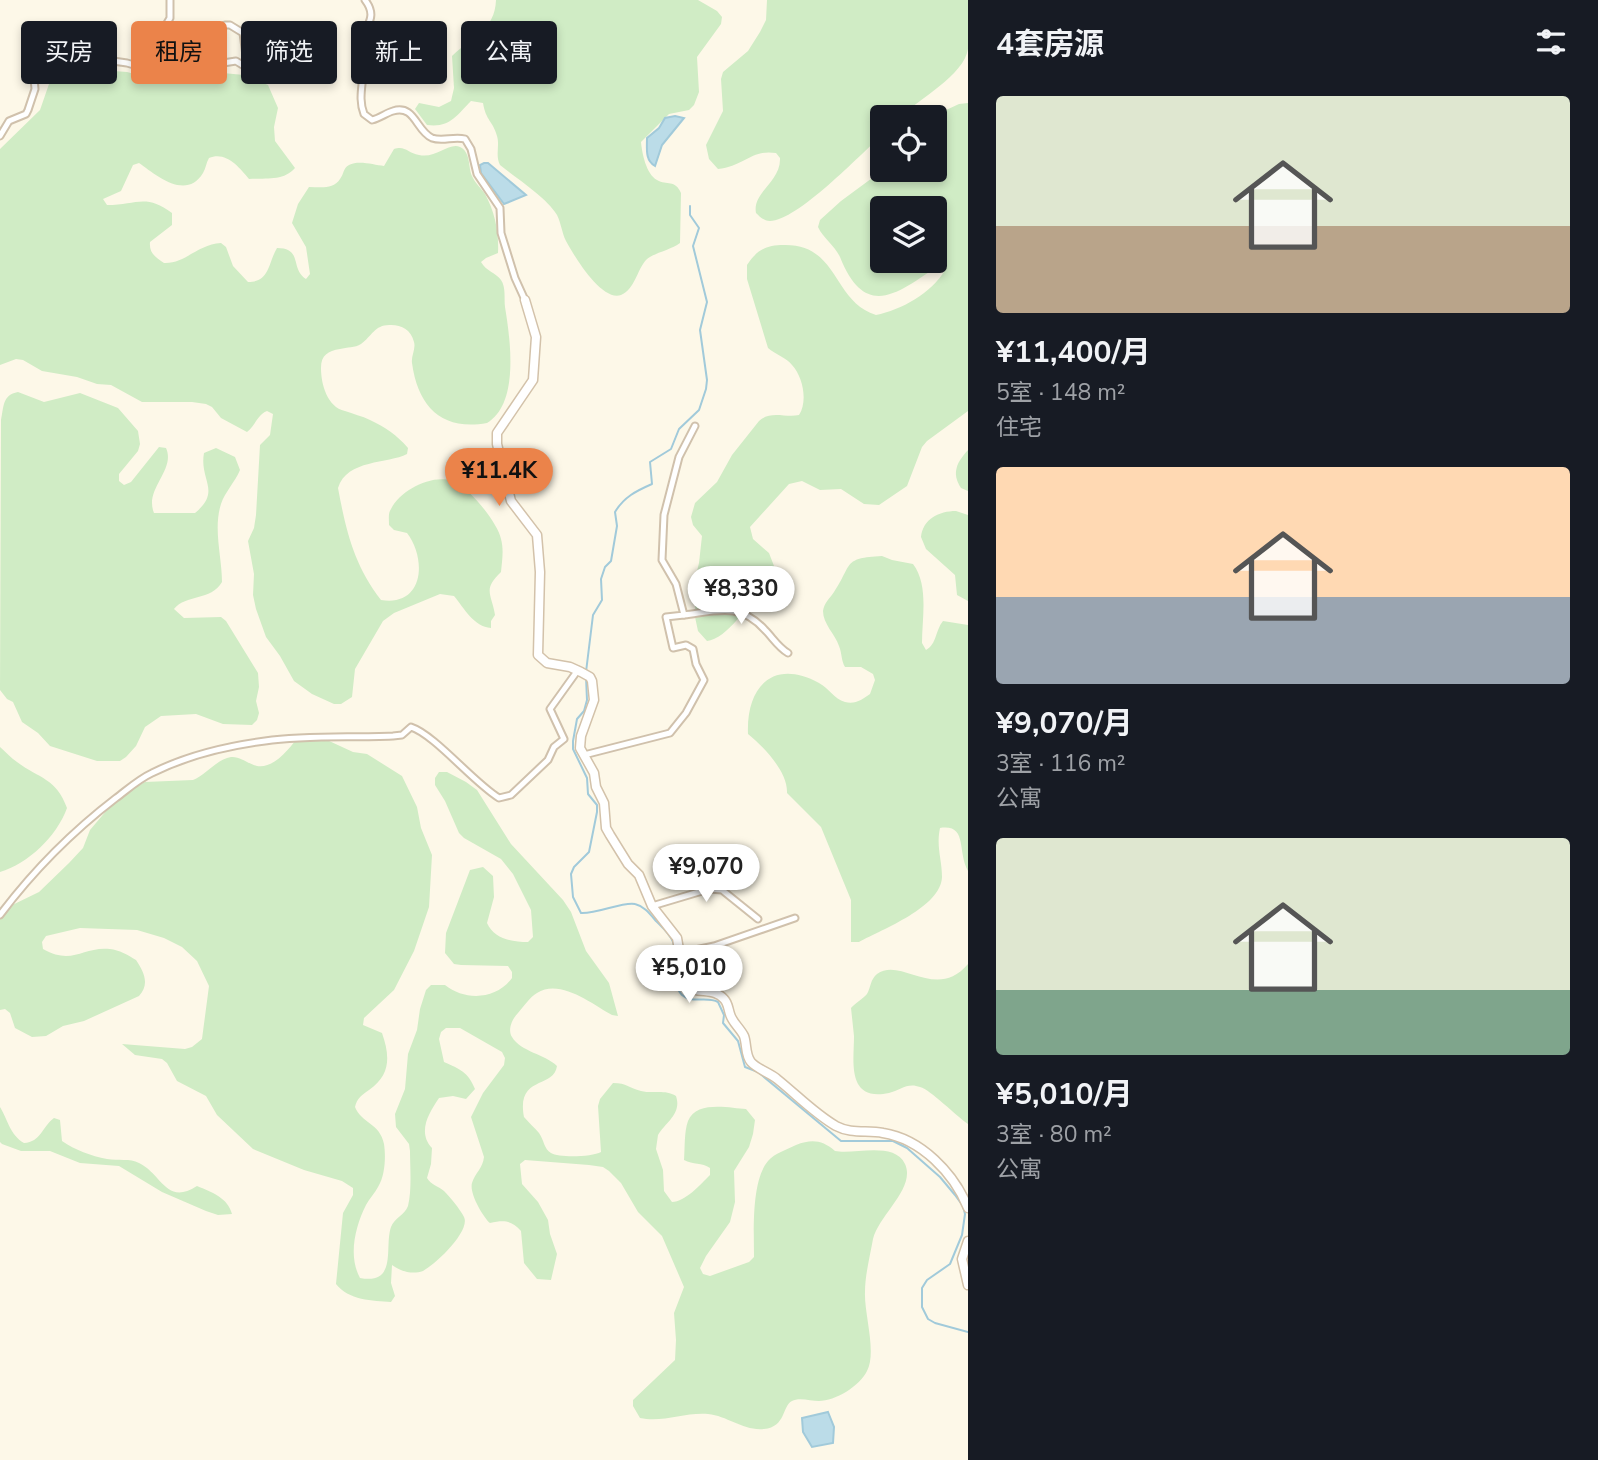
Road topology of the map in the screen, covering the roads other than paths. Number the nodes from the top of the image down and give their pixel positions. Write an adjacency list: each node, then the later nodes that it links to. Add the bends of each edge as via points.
1 (170, 0): 3 (street, via 170,18 160,35 166,46 195,47 218,27 230,25 243,33 246,56 267,76 236,61 176,77 116,61 59,69 34,78 26,114 9,121)
2 (365, 0): 4 (street, via 372,15 361,43 364,114 372,120 404,110 436,140 465,139 477,174 500,208 501,233)
3 (0, 136)
4 (525, 300): 8 (street, via 536,337 533,380 497,433 497,444 511,501 537,535 538,655 548,663)
5 (695, 426): 6 (street, via 679,457 664,515 662,560 676,584)
6 (684, 615): 7 (street, via 736,610 753,616); 9 (street, via 666,617 673,648 686,645 693,649 704,680 686,713 670,733)
7 (788, 653)
8 (579, 671): 9 (street, via 590,677 594,689 579,743); 11 (street, via 550,709 563,741 511,795 499,798 484,789 411,727 393,736 248,743 184,760 144,777 75,832)
9 (584, 755): 10 (street, via 604,803 606,828 639,875)
10 (652, 906): 13 (street, via 709,889 722,890); 14 (street, via 673,931)
11 (0, 915)
12 (795, 918): 14 (street)
13 (758, 919)
14 (681, 953): 15 (street, via 685,985 721,996 743,1034 751,1063 841,1129 884,1133 921,1148 948,1174)
15 (968, 1208)
16 (968, 1241): 17 (street, via 961,1259)
17 (968, 1285)

